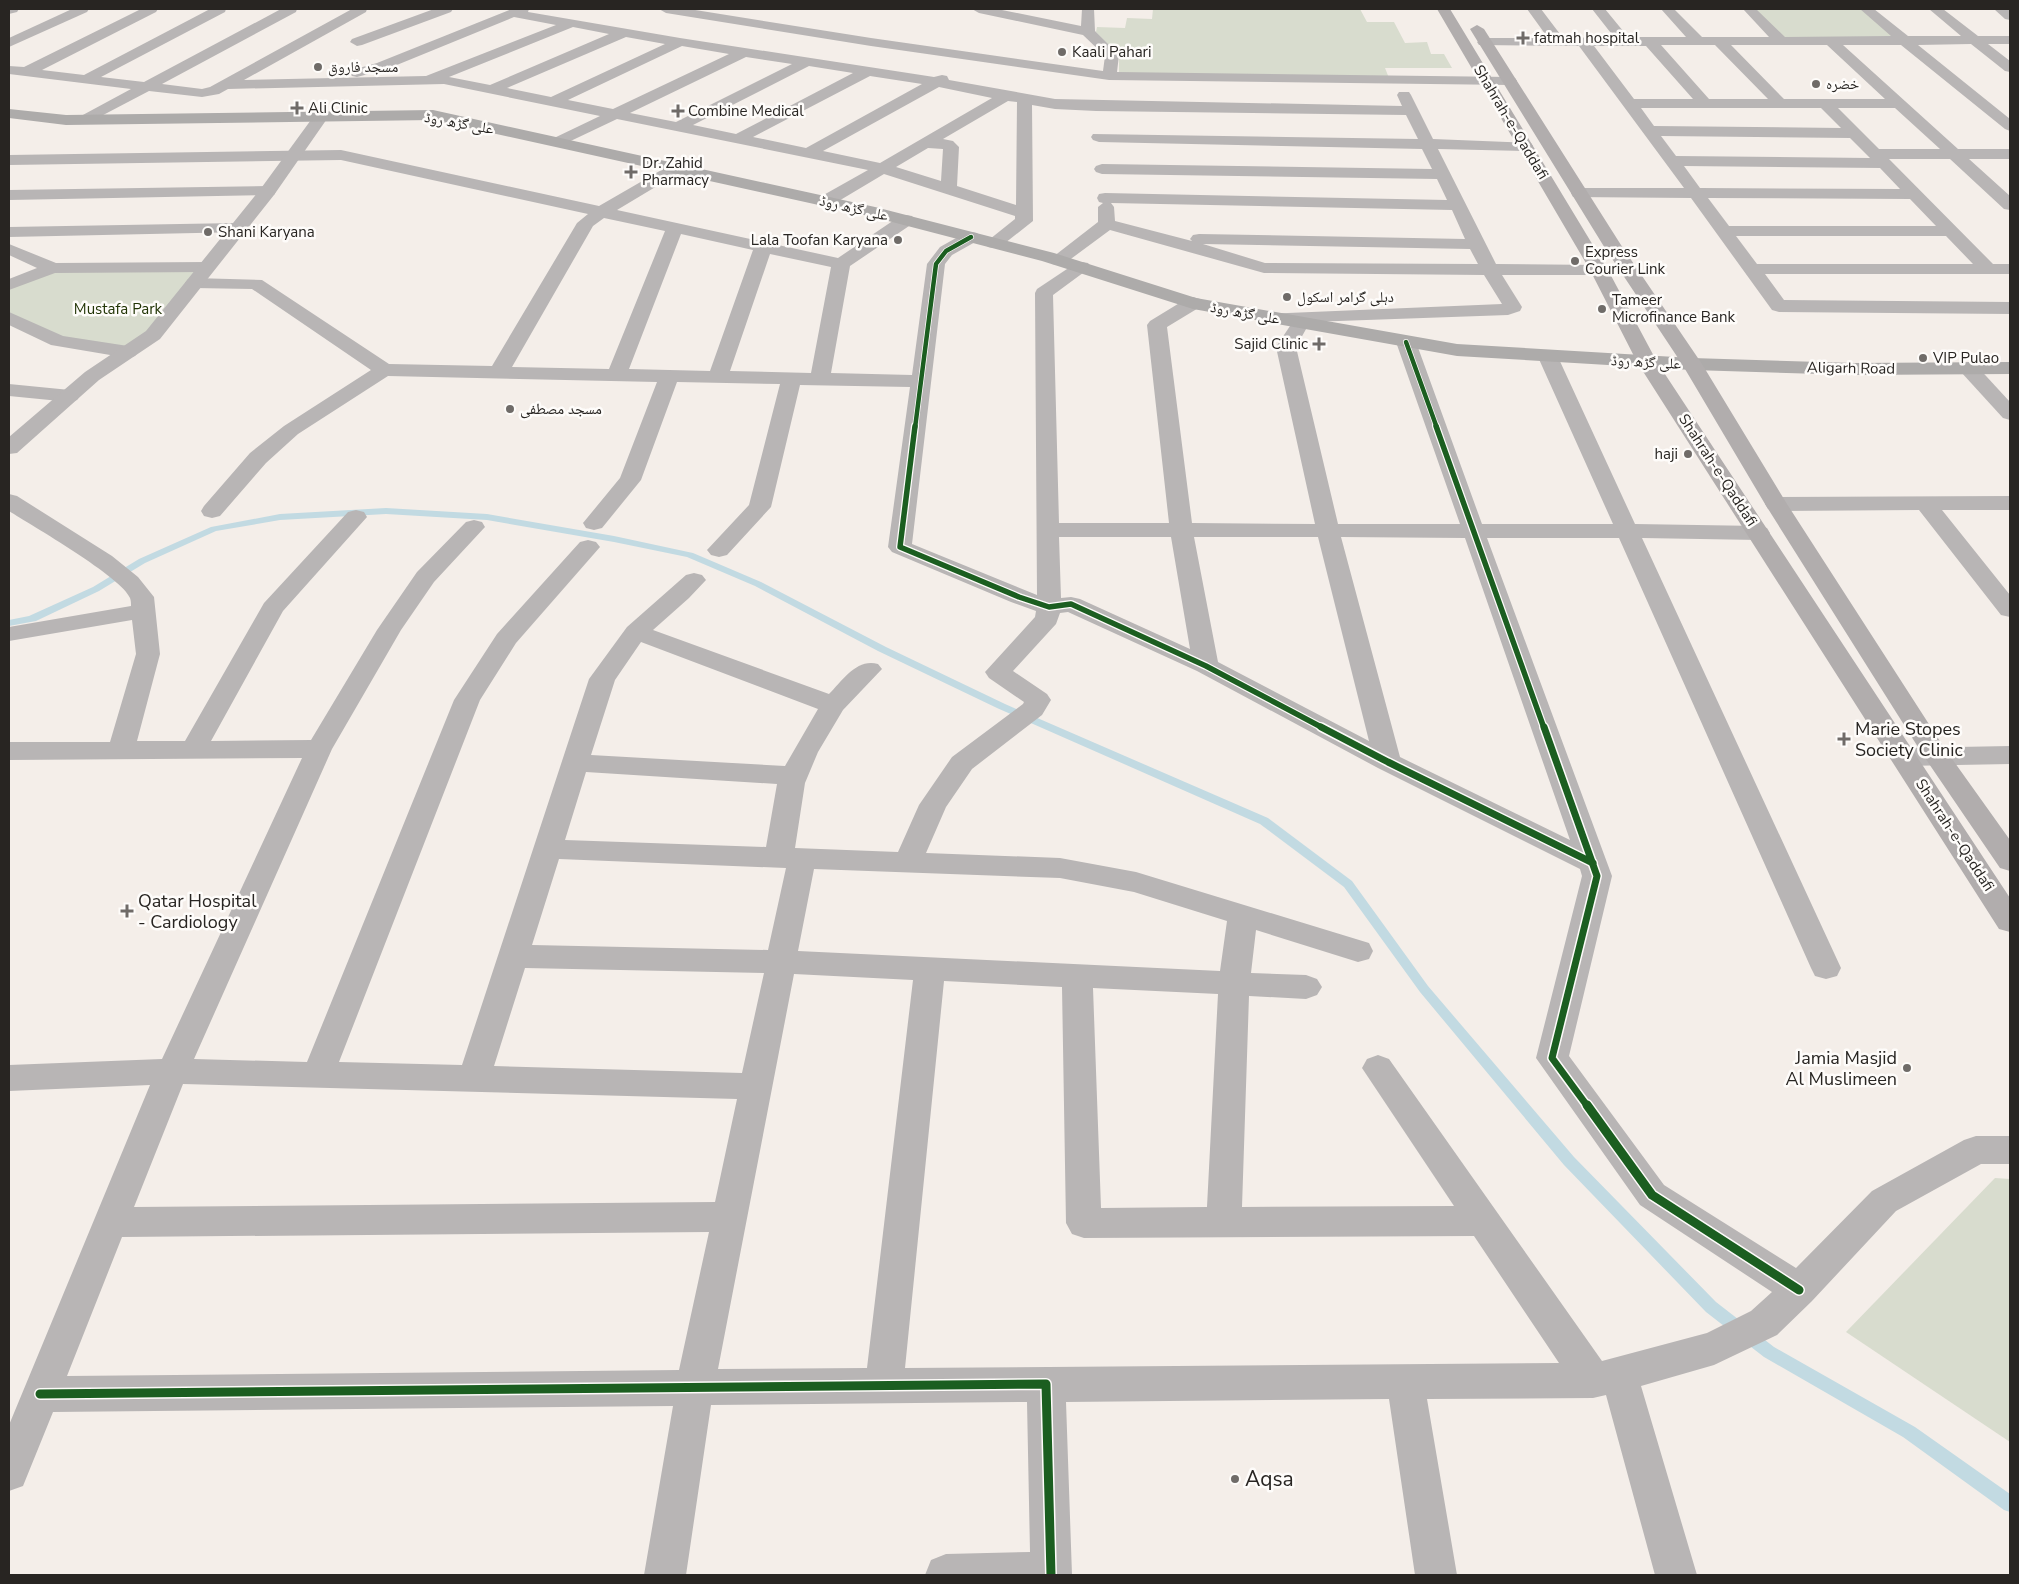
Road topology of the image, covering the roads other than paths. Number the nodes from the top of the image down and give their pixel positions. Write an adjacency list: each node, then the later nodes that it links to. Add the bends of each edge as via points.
1 (12, 9): 18 (street)
2 (82, 9): 42 (street)
3 (151, 9): 49 (street)
4 (220, 9): 51 (street)
5 (291, 9): 59 (street)
6 (446, 9): 39 (street)
7 (666, 9): 44 (street)
8 (979, 9): 22 (street)
9 (1088, 9): 27 (street)
10 (1443, 9): 54 (main road, Shahrah-e-Qaddafi)
11 (1534, 9): 35 (street)
12 (1598, 9): 37 (street)
13 (1667, 9): 28 (street)
14 (1750, 9): 30 (street)
15 (1866, 9): 32 (street)
16 (1935, 9): 33 (street)
17 (2001, 9): 23 (street)
18 (9, 10)
19 (334, 10): 20 (street)
20 (357, 11): 58 (street)
21 (518, 11): 25 (street); 57 (street, via 382,66)
22 (1003, 11): 27 (street)
23 (2010, 16)
24 (1470, 17): 41 (main road, Shahrah-e-Qaddafi)
25 (572, 23): 26 (street); 52 (street)
26 (625, 32): 40 (street); 60 (street)
27 (1088, 32): 50 (street, via 1112,55)
28 (1697, 40): 29 (street); 38 (street)
29 (1718, 40): 30 (street); 65 (street)
30 (1780, 40): 31 (street)
31 (1830, 40): 32 (street); 67 (street)
32 (1905, 40): 33 (street); 75 (street)
33 (1974, 40): 34 (street); 46 (street)
34 (2010, 40)
35 (1558, 41): 36 (street); 41 (street)
36 (1584, 41): 37 (street); 68 (street)
37 (1624, 41): 38 (street)
38 (1650, 41): 64 (street)
39 (357, 42)
40 (680, 42): 43 (street); 63 (street)
41 (1484, 42): 55 (main road, Shahrah-e-Qaddafi)
42 (9, 43)
43 (744, 52): 45 (street); 72 (street)
44 (979, 59): 50 (street); 56 (street)
45 (807, 62): 48 (street); 76 (street)
46 (2010, 68)
47 (9, 70): 49 (street)
48 (868, 71): 56 (street); 80 (street)
49 (26, 72): 51 (street)
50 (1104, 76): 53 (street); 69 (street, via 1094,85)
51 (86, 79): 59 (street)
52 (426, 80): 57 (street); 60 (street)
53 (1397, 80): 54 (street); 70 (street)
54 (1486, 80): 55 (street); 84 (main road, Shahrah-e-Qaddafi)
55 (1510, 81): 98 (main road, Shahrah-e-Qaddafi)
56 (936, 82): 61 (street); 85 (street)
57 (324, 83): 58 (street)
58 (223, 85): 59 (street, via 202,93)
59 (146, 87): 74 (street)
60 (492, 89): 63 (street)
61 (1006, 96): 62 (street); 82 (street)
62 (1024, 99): 69 (street); 107 (street)
63 (552, 102): 72 (street)
64 (1704, 103): 65 (street); 68 (street)
65 (1780, 103): 66 (street)
66 (1825, 103): 67 (street); 78 (street)
67 (1898, 103): 86 (street)
68 (1629, 104): 77 (street)
69 (1096, 106): 70 (street); 79 (street)
70 (1411, 111): 83 (street)
71 (9, 114): 74 (main road, علی گڑھ روڈ)
72 (613, 114): 76 (street); 81 (street)
73 (322, 116): 74 (main road, علی گڑھ روڈ); 81 (main road, علی گڑھ روڈ, via 433,115); 88 (street)
74 (86, 119)
75 (2010, 126)
76 (678, 127): 80 (street)
77 (1650, 131): 78 (street); 91 (street)
78 (1854, 133): 89 (street)
79 (1099, 137): 83 (street); 94 (street)
80 (738, 139): 85 (street)
81 (558, 142): 92 (main road, علی گڑھ روڈ)
82 (926, 143): 93 (street); 96 (street, via 951,147)
83 (1427, 144): 84 (street); 95 (street)
84 (1525, 146): 130 (main road, Shahrah-e-Qaddafi)
85 (808, 153): 93 (street)
86 (1955, 154): 87 (street); 89 (street); 105 (street)
87 (2010, 154)
88 (292, 156): 90 (street); 97 (street); 106 (street, via 341,155)
89 (1880, 159): 91 (street); 100 (street)
90 (9, 160)
91 (1671, 161): 99 (street)
92 (676, 168): 103 (main road, علی گڑھ روڈ); 106 (street)
93 (883, 168): 96 (street); 103 (street)
94 (1102, 169): 95 (street); 102 (street)
95 (1442, 174): 104 (street)
96 (949, 189): 107 (street)
97 (268, 191): 101 (street); 110 (street)
98 (1579, 193): 99 (street); 142 (main road, Shahrah-e-Qaddafi)
99 (1694, 193): 100 (street); 112 (street)
100 (1914, 194): 114 (street)
101 (9, 195)
102 (1105, 198): 104 (street); 109 (street)
103 (826, 201): 108 (main road, علی گڑھ روڈ)
104 (1457, 204): 118 (street)
105 (2010, 205)
106 (601, 212): 111 (street); 146 (street, via 586,223)
107 (1024, 214): 117 (street, via 1024,221)
108 (906, 220): 115 (main road, علی گڑھ روڈ); 122 (street)
109 (1108, 224): 116 (street); 121 (street)
110 (238, 228): 113 (street); 123 (street)
111 (675, 228): 119 (street); 147 (street)
112 (1722, 231): 114 (street); 127 (street)
113 (9, 232)
114 (1952, 232): 128 (street)
115 (971, 237): 117 (main road, علی گڑھ روڈ); 152 (street, via 946,251 936,264)
116 (1163, 238): 118 (street); 126 (street, via 1264,268)
117 (994, 243): 121 (main road, علی گڑھ روڈ)
118 (1477, 244): 126 (street)
119 (763, 247): 122 (street); 149 (street)
120 (9, 249): 124 (street)
121 (1058, 260): 125 (main road, علی گڑھ روڈ)
122 (841, 264): 151 (street)
123 (207, 267): 124 (street); 131 (street)
124 (53, 268): 132 (street)
125 (1082, 268): 133 (main road, علی گڑھ روڈ); 164 (street, via 1044,293)
126 (1489, 269): 130 (street); 136 (street, via 1512,308)
127 (1750, 269): 128 (street); 134 (street, via 1779,306)
128 (1988, 269): 129 (street)
129 (2010, 269)
130 (1599, 270): 141 (main road, Shahrah-e-Qaddafi)
131 (194, 283): 139 (street, via 153,335); 145 (street, via 256,284)
132 (9, 285)
133 (1193, 303): 136 (main road, علی گڑھ روڈ); 165 (street, via 1157,325)
134 (2010, 308)
135 (9, 318): 139 (street, via 58,341)
136 (1272, 318): 137 (main road, علی گڑھ روڈ)
137 (1301, 323): 138 (main road, علی گڑھ روڈ); 166 (street, via 1286,347)
138 (1406, 342): 140 (main road, علی گڑھ روڈ, via 1457,350); 167 (street)
139 (128, 352): 154 (street, via 92,376)
140 (1548, 357): 141 (main road, علی گڑھ روڈ); 168 (street)
141 (1646, 362): 142 (main road, علی گڑھ روڈ); 169 (main road, Shahrah-e-Qaddafi)
142 (1692, 364): 143 (main road, Aligarh Road, via 1854,369); 160 (main road, Shahrah-e-Qaddafi)
143 (1968, 368): 144 (main road, Aligarh Road); 155 (street)
144 (2010, 368)
145 (384, 370): 146 (street); 161 (street, via 291,430 258,458)
146 (499, 372): 147 (street)
147 (617, 374): 148 (street)
148 (670, 376): 149 (street); 207 (street, via 630,480 591,535 506,639 468,700)
149 (718, 377): 150 (street)
150 (792, 378): 151 (street); 170 (street, via 760,507)
151 (820, 379): 152 (street)
152 (921, 381): 172 (street, via 900,547)
153 (9, 390): 154 (street)
154 (70, 396): 156 (street)
155 (2010, 414)
156 (9, 448)
157 (9, 501): 174 (street, via 104,561 130,582 142,597)
158 (1924, 503): 159 (street); 160 (street); 173 (street)
159 (2010, 503)
160 (1776, 504): 184 (main road, Shahrah-e-Qaddafi)
161 (212, 511)
162 (356, 517): 183 (street, via 273,608)
163 (474, 527): 180 (street, via 425,577 389,630)
164 (1048, 530): 165 (street); 172 (street)
165 (1182, 530): 166 (street); 177 (street)
166 (1328, 531): 167 (street); 187 (street)
167 (1474, 531): 168 (street); 194 (street)
168 (1627, 531): 169 (street); 200 (street)
169 (1759, 533): 186 (main road, Shahrah-e-Qaddafi)
170 (718, 550)
171 (694, 580): 175 (street)
172 (1049, 607): 177 (street, via 1072,604); 193 (street, via 1048,619 998,672 1038,700 1022,717 962,764 933,804)
173 (2010, 610)
174 (143, 611): 176 (street); 182 (street, via 148,654)
175 (636, 632): 179 (street); 188 (street, via 602,679)
176 (9, 634)
177 (1206, 666): 187 (street)
178 (869, 669): 179 (street)
179 (833, 705): 189 (street)
180 (319, 749): 183 (street); 206 (street)
181 (9, 750): 182 (street)
182 (121, 750): 183 (street)
183 (193, 750)
184 (1936, 755): 185 (street); 186 (street); 192 (main road, Shahrah-e-Qaddafi)
185 (2010, 755)
186 (1904, 756): 196 (main road, Shahrah-e-Qaddafi)
187 (1388, 762): 194 (street)
188 (575, 763): 189 (street); 190 (street)
189 (794, 776): 191 (street, via 791,783)
190 (547, 849): 191 (street); 198 (street)
191 (791, 858): 193 (street); 199 (street)
192 (2010, 861)
193 (908, 862): 195 (street, via 1060,868 1136,882)
194 (1593, 863): 216 (street, via 1597,876 1552,1058 1652,1195)
195 (1243, 915): 197 (street); 203 (street)
196 (2010, 920)
197 (1358, 951)
198 (513, 956): 199 (street); 209 (street)
199 (780, 962): 201 (street); 210 (street)
200 (1826, 968)
201 (930, 969): 202 (street); 220 (street)
202 (1077, 976): 203 (street); 215 (street, via 1084,1223)
203 (1234, 983): 204 (street); 215 (street)
204 (1306, 986)
205 (1378, 1068): 213 (street)
206 (172, 1072): 207 (street); 208 (street); 214 (street)
207 (318, 1075): 209 (street)
208 (9, 1078)
209 (474, 1079): 210 (street)
210 (755, 1086): 212 (street)
211 (2010, 1150): 216 (street, via 1976,1150 1884,1201)
212 (729, 1217): 214 (street); 221 (street)
213 (1484, 1221): 215 (street); 217 (street)
214 (111, 1222): 222 (street)
215 (1224, 1222)
216 (1799, 1290): 217 (street, via 1764,1323 1714,1348)
217 (1606, 1377): 218 (street); 228 (street)
218 (1405, 1382): 219 (street); 227 (street)
219 (1046, 1384): 220 (street); 224 (street)
220 (884, 1386): 221 (street)
221 (695, 1387): 222 (street); 225 (street)
222 (40, 1394): 223 (street)
223 (9, 1472)
224 (1051, 1574): 226 (street)
225 (665, 1575)
226 (946, 1575)
227 (1436, 1575)
228 (1676, 1575)

